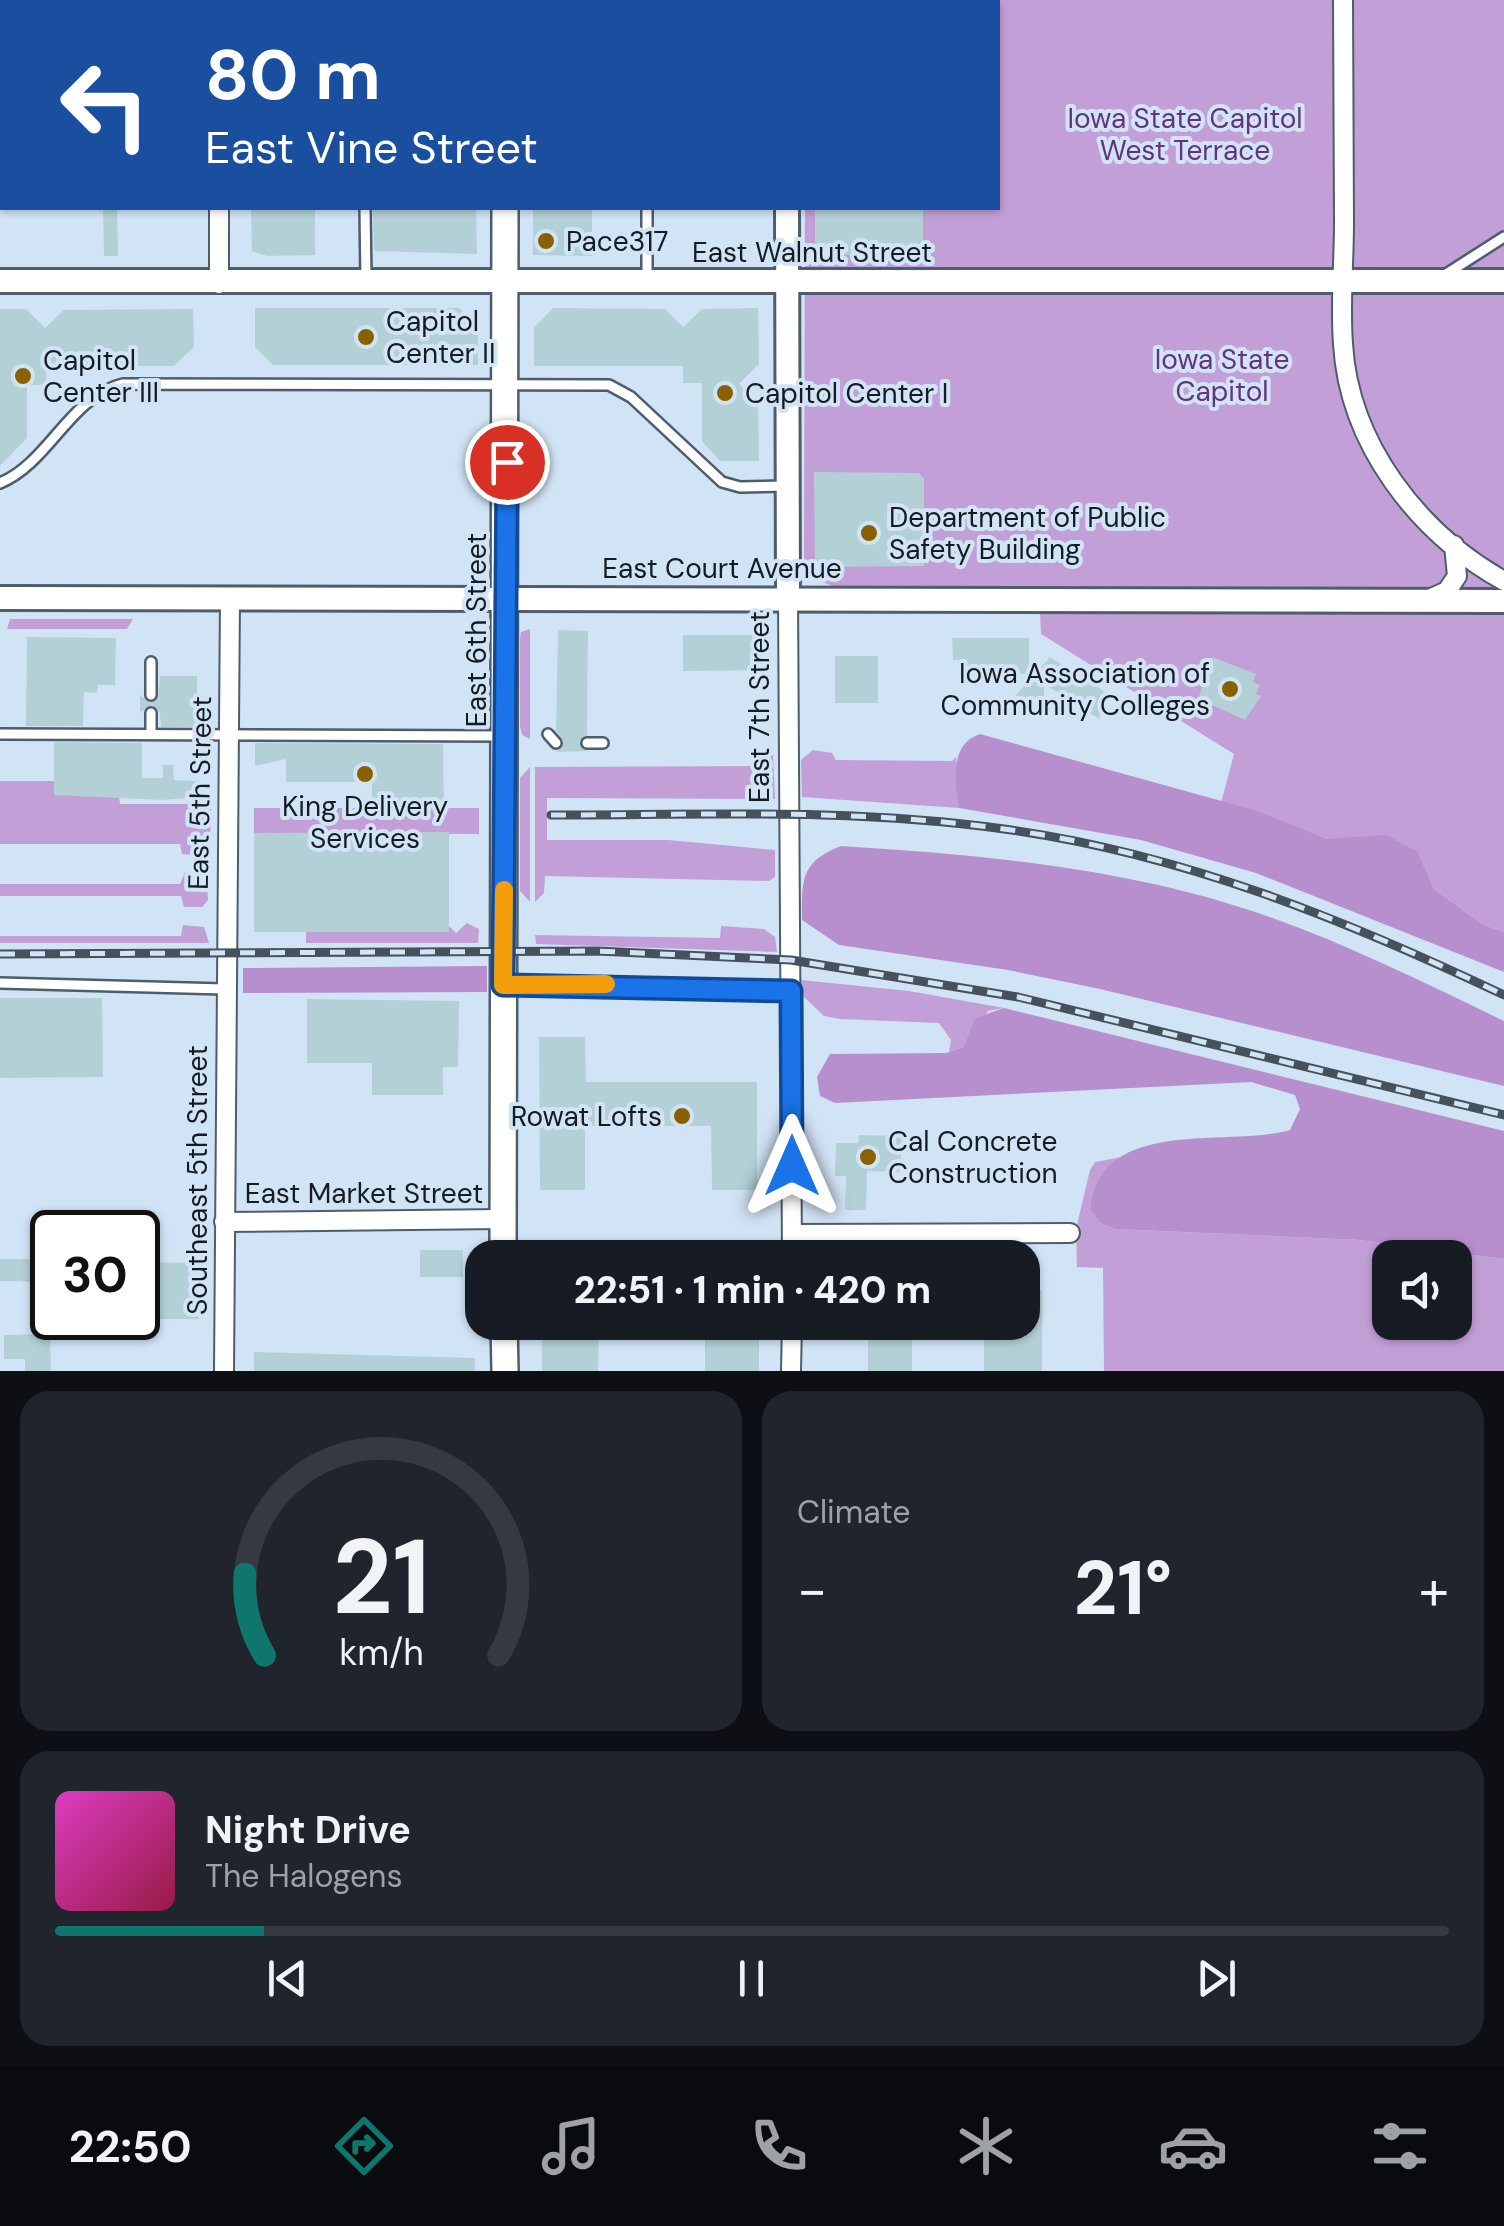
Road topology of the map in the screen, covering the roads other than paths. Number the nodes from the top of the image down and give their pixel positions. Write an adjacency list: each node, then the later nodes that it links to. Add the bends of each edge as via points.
1 (1344, 0): 14 (street)
2 (219, 210): 16 (street)
3 (365, 210): 15 (lane)
4 (506, 210): 11 (main road, East 6th Street)
5 (647, 210): 12 (lane)
6 (787, 210): 13 (street, East 7th Street)
7 (1504, 237): 9 (lane)
8 (0, 281): 16 (street, East Walnut Street)
9 (1434, 281): 10 (street, East Walnut Street); 14 (street, East Walnut Street)
10 (1504, 281)
11 (506, 282): 12 (street, East Walnut Street); 15 (street, East Walnut Street); 17 (main road, East 6th Street)
12 (647, 282): 13 (street, East Walnut Street)
13 (787, 282): 14 (street, East Walnut Street); 19 (street, East 7th Street)
14 (1344, 282): 20 (street, via 1344,359 1364,434 1396,486)
15 (366, 283): 16 (street, East Walnut Street)
16 (218, 284)
17 (508, 384): 18 (lane, via 123,384 96,396 24,468); 19 (lane, via 614,387 722,482); 25 (main road, East 6th Street)
18 (0, 482)
19 (788, 486): 22 (street, East 7th Street)
20 (1454, 545): 21 (street); 26 (street, via 1453,585)
21 (1504, 581)
22 (788, 597): 25 (street, East Court Avenue); 26 (street, East Court Avenue); 42 (street, East 7th Street)
23 (0, 598): 24 (street, East Court Avenue)
24 (230, 598): 25 (street, East Court Avenue); 33 (street, East 5th Street)
25 (506, 598): 38 (main road, East 6th Street)
26 (1424, 601): 27 (street, East Court Avenue)
27 (1504, 601)
28 (151, 662): 29 (lane)
29 (151, 695)
30 (151, 713): 32 (lane)
31 (0, 734): 32 (lane)
32 (151, 734): 33 (lane)
33 (226, 734): 38 (lane); 40 (street, East 5th Street)
34 (548, 734): 35 (lane)
35 (556, 743)
36 (587, 743): 37 (lane)
37 (603, 743)
38 (511, 748): 41 (main road, East 6th Street)
39 (0, 983): 40 (lane)
40 (224, 989): 44 (street, Southeast 5th Street)
41 (503, 989): 42 (street); 43 (main road, East 6th Street)
42 (791, 991): 46 (street, East 7th Street)
43 (503, 1220): 44 (street, East Market Street); 47 (main road, East 6th Street)
44 (224, 1222): 51 (street, Southeast 5th Street)
45 (1070, 1233): 46 (street)
46 (792, 1234): 48 (street, East 7th Street)
47 (503, 1240)
48 (792, 1240)
49 (504, 1340): 52 (main road)
50 (792, 1340): 53 (street)
51 (224, 1371)
52 (504, 1371)
53 (792, 1371)

